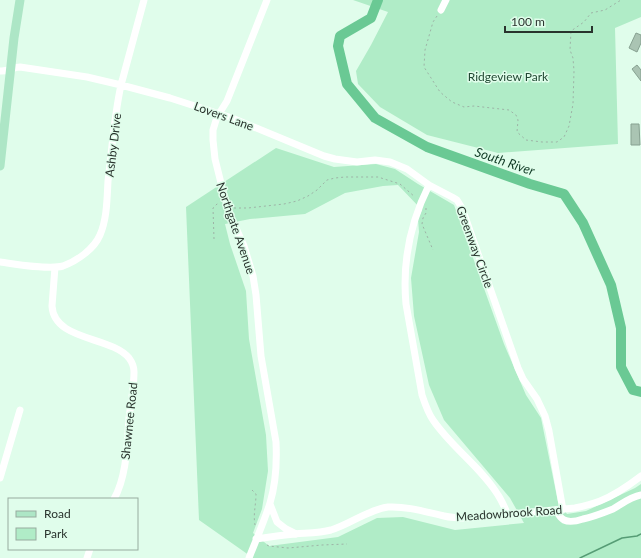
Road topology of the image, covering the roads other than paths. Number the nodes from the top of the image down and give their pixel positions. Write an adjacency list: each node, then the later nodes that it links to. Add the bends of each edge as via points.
1 (20, 0): 6 (main road)
2 (144, 0): 8 (street, Ashby Drive)
3 (267, 0): 9 (street, Northgate Avenue, via 227,101)
4 (446, 0): 5 (street)
5 (441, 10)
6 (11, 69): 7 (street, Lovers Lane); 8 (street, Lovers Lane, via 20,66); 10 (main road)
7 (0, 71)
8 (121, 85): 9 (street, Lovers Lane); 13 (street, Ashby Drive, via 113,133 105,216 100,235 80,257)
9 (219, 113): 11 (street, Lovers Lane, via 324,156 344,161 390,162 407,169); 19 (street, Northgate Avenue, via 214,125 215,159 227,206 249,262 256,295 261,356 276,442 276,472)
10 (0, 166)
11 (429, 185): 20 (street, Greenway Circle, via 457,200 462,208 518,368 545,416); 21 (street, via 409,238 405,274 406,304 422,395 433,420 490,484)
12 (0, 262): 13 (street)
13 (55, 268): 18 (street, Shawnee Road, via 52,311 57,321 71,331 116,349 127,356 133,366 122,477)
14 (20, 410): 16 (street)
15 (641, 476): 20 (street, Meadowbrook Road, via 624,489 600,501)
16 (0, 478)
17 (641, 495): 20 (street, via 632,497 613,509 577,521 566,521 559,515)
18 (114, 498)
19 (270, 504): 22 (street, via 277,522); 23 (street, Northgate Avenue)
20 (560, 510): 21 (street, Meadowbrook Road)
21 (508, 515): 22 (street, Meadowbrook Road, via 457,518 389,507 369,512 332,530)
22 (296, 534): 23 (street, Meadowbrook Road)
23 (256, 539): 24 (street, Northgate Avenue)
24 (249, 558)

